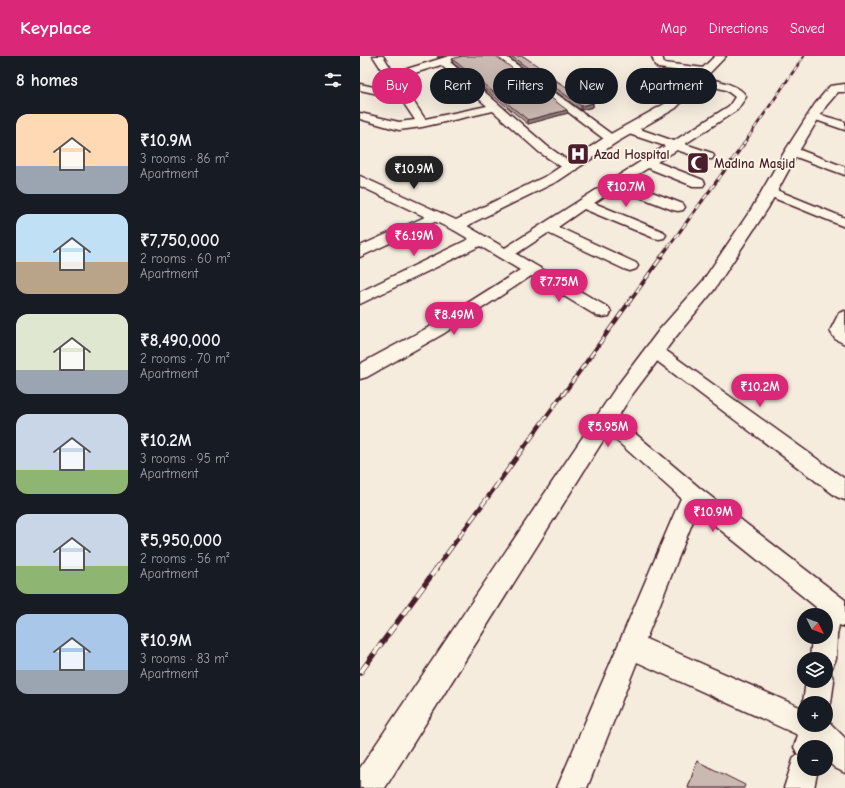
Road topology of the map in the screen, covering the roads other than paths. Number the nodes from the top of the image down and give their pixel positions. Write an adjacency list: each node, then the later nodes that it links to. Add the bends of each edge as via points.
1 (378, 56): 8 (street)
2 (459, 56): 7 (street)
3 (499, 56): 24 (street)
4 (720, 56): 11 (street)
5 (658, 58): 6 (street); 10 (street, via 662,66)
6 (673, 58)
7 (444, 62): 9 (street); 18 (street)
8 (386, 68)
9 (422, 68)
10 (670, 68)
11 (707, 68)
12 (717, 82): 25 (street, via 740,94 741,97 733,108)
13 (360, 87): 15 (street)
14 (845, 87): 20 (street, via 834,89)
15 (372, 90)
16 (410, 104): 21 (street)
17 (673, 104): 23 (street)
18 (496, 107): 21 (street); 29 (street, via 543,149)
19 (360, 116): 21 (street, via 399,126)
20 (814, 116): 22 (street); 26 (street)
21 (422, 123)
22 (845, 126)
23 (630, 130): 24 (street); 25 (street)
24 (612, 139): 29 (street)
25 (676, 145): 27 (street); 28 (street)
26 (792, 151): 30 (street); 34 (street)
27 (708, 156)
28 (648, 163): 32 (street); 33 (street)
29 (571, 167): 39 (street)
30 (845, 171)
31 (360, 180): 37 (street)
32 (616, 183): 35 (street); 36 (street)
33 (698, 183)
34 (769, 191): 38 (street); 53 (street, via 708,286)
35 (583, 204): 40 (street); 41 (street)
36 (678, 207)
37 (436, 216): 39 (street); 44 (street)
38 (845, 223)
39 (457, 226): 43 (street)
40 (547, 227): 46 (street); 47 (street)
41 (659, 235)
42 (360, 238): 44 (street)
43 (480, 240): 46 (street); 49 (street)
44 (374, 245): 45 (street)
45 (360, 252)
46 (505, 254): 48 (street)
47 (630, 266)
48 (530, 270): 50 (street); 54 (street, via 437,330)
49 (360, 299)
50 (603, 312)
51 (845, 317): 52 (street, via 839,331)
52 (845, 338)
53 (655, 352): 55 (street, via 624,391); 56 (street)
54 (360, 372)
55 (606, 420): 57 (street); 64 (street)
56 (845, 491)
57 (693, 495): 58 (street); 59 (street)
58 (837, 609)
59 (631, 646): 60 (street); 65 (street)
60 (797, 719)
61 (818, 732): 62 (street)
62 (845, 758)
63 (801, 776): 66 (street)
64 (366, 788)
65 (572, 788)
66 (798, 788)

